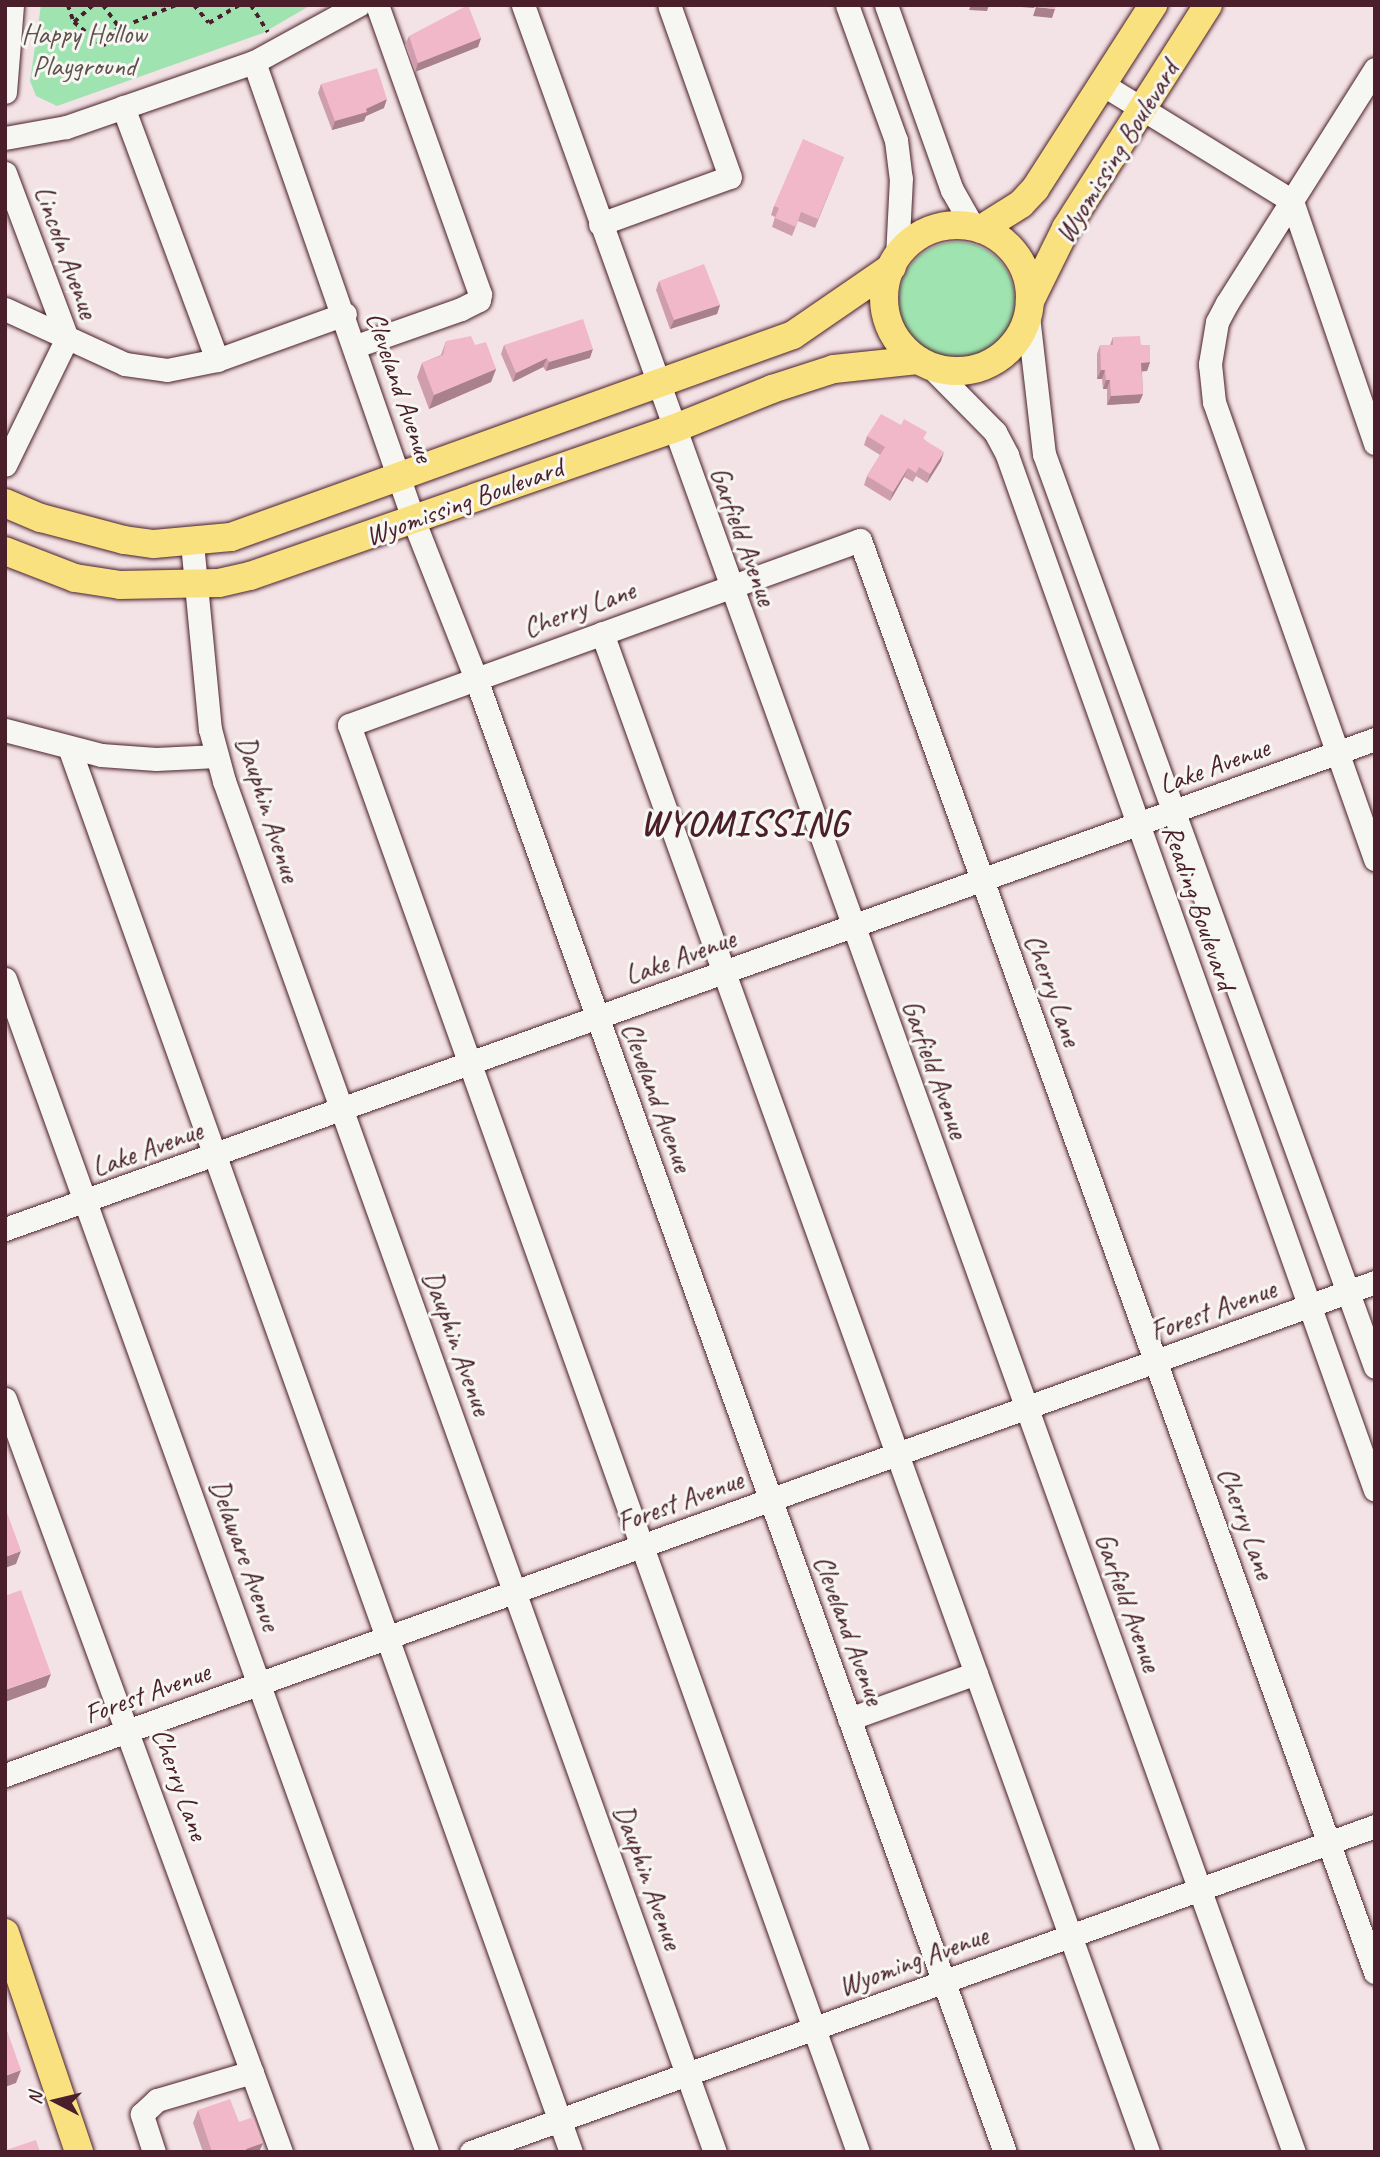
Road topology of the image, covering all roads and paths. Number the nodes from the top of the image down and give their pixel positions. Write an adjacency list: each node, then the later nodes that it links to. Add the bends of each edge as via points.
1 (12, 5): 23 (street)
2 (68, 5): 17 (path)
3 (93, 5): 17 (path)
4 (103, 5): 18 (path)
5 (176, 5): 18 (path)
6 (194, 5): 7 (path, via 209,23)
7 (239, 5)
8 (251, 5): 19 (path)
9 (358, 5): 19 (street)
10 (377, 5): 36 (street, via 480,300)
11 (523, 5): 29 (street, Garfield Avenue)
12 (669, 5): 29 (street, via 730,177)
13 (847, 5): 31 (street, via 896,140 901,178)
14 (886, 5): 30 (street, via 952,190)
15 (1153, 5): 22 (main road, Wyomissing Boulevard)
16 (1208, 5): 25 (main road, Wyomissing Boulevard)
17 (74, 22): 18 (path, via 103,46)
18 (120, 28)
19 (279, 48): 20 (street)
20 (254, 62): 24 (street); 34 (street, Cleveland Avenue)
21 (1375, 69): 28 (street)
22 (1102, 85): 25 (street); 30 (main road, Wyomissing Boulevard, via 1035,189 1013,210)
23 (5, 92)
24 (123, 107): 26 (street, via 66,127); 37 (street)
25 (1142, 111): 28 (street); 32 (main road, Wyomissing Boulevard, via 1066,228)
26 (5, 138)
27 (5, 173): 35 (street, Lincoln Avenue)
28 (1292, 201): 41 (street); 55 (street, via 1217,322 1210,350 1211,386)
29 (600, 224): 39 (street, Garfield Avenue)
30 (977, 228): 31 (main road, via 935,229 909,243); 32 (main road, via 1014,253 1028,280)
31 (894, 262): 38 (main road, via 885,287 887,319 896,338); 39 (main road, Wyomissing Boulevard, via 793,335)
32 (1029, 308): 38 (main road, via 1012,347 990,363 965,371); 57 (street, Reading Boulevard, via 1044,454)
33 (5, 309): 35 (street)
34 (345, 314): 36 (street, Cleveland Avenue); 37 (street)
35 (67, 338): 37 (street, via 141,368 179,369); 42 (street, Lincoln Avenue)
36 (356, 346): 43 (street, Cleveland Avenue)
37 (217, 360)
38 (924, 363): 40 (main road, Wyomissing Boulevard, via 834,369); 58 (street, Reading Boulevard, via 995,432 1007,455)
39 (656, 381): 40 (street, Garfield Avenue); 43 (main road, Wyomissing Boulevard)
40 (673, 429): 45 (main road, Wyomissing Boulevard); 49 (street, Garfield Avenue)
41 (1375, 443)
42 (5, 466)
43 (399, 477): 45 (street, Cleveland Avenue); 46 (main road, Wyomissing Boulevard, via 231,537)
44 (5, 503): 46 (main road, Wyomissing Boulevard, via 112,538)
45 (413, 519): 48 (main road, Wyomissing Boulevard, via 250,576); 51 (street, Cleveland Avenue)
46 (192, 543): 48 (street, Dauphin Avenue)
47 (5, 551): 48 (main road, Wyomissing Boulevard, via 75,578 120,585)
48 (195, 584): 56 (street, Dauphin Avenue)
49 (729, 587): 50 (street, Cherry Lane); 60 (street, Cherry Lane, via 860,540); 61 (street, Garfield Avenue)
50 (602, 632): 51 (street, Cherry Lane); 62 (street)
51 (476, 679): 64 (street, Cleveland Avenue); 65 (street, Cherry Lane, via 349,725)
52 (5, 730): 54 (street)
53 (1375, 739): 55 (street, Lake Avenue)
54 (70, 750): 56 (street, via 129,758); 67 (street)
55 (1336, 753): 57 (street, Lake Avenue); 59 (street)
56 (217, 756): 66 (street, Dauphin Avenue)
57 (1175, 812): 58 (street, Lake Avenue); 71 (street, Reading Boulevard)
58 (1138, 825): 60 (street, Lake Avenue); 72 (street, Reading Boulevard)
59 (1375, 859)
60 (982, 880): 61 (street, Lake Avenue); 73 (street, Cherry Lane)
61 (852, 926): 62 (street, Lake Avenue); 76 (street, Garfield Avenue)
62 (725, 973): 64 (street, Lake Avenue); 77 (street)
63 (5, 979): 68 (street, Delaware Avenue)
64 (598, 1018): 65 (street, Lake Avenue); 79 (street, Cleveland Avenue)
65 (470, 1065): 66 (street, Lake Avenue); 80 (street)
66 (342, 1110): 67 (street, Lake Avenue); 81 (street, Dauphin Avenue)
67 (215, 1156): 68 (street, Lake Avenue); 82 (street)
68 (86, 1202): 69 (street, Lake Avenue); 84 (street, Delaware Avenue)
69 (5, 1229)
70 (1375, 1282): 71 (street, Forest Avenue)
71 (1348, 1292): 72 (street, Forest Avenue); 74 (street, Reading Boulevard)
72 (1307, 1307): 73 (street, Forest Avenue); 78 (street, Reading Boulevard)
73 (1156, 1362): 76 (street, Forest Avenue); 89 (street, Cherry Lane)
74 (1375, 1367)
75 (5, 1399): 86 (street, Cherry Lane)
76 (1027, 1408): 77 (street, Forest Avenue); 90 (street, Garfield Avenue)
77 (897, 1455): 79 (street, Forest Avenue); 83 (street)
78 (1375, 1490)
79 (771, 1500): 80 (street, Forest Avenue); 85 (street, Cleveland Avenue)
80 (643, 1547): 81 (street, Forest Avenue); 95 (street)
81 (515, 1592): 82 (street, Forest Avenue); 97 (street, Dauphin Avenue)
82 (387, 1637): 84 (street, Forest Avenue); 98 (street)
83 (976, 1673): 85 (street); 92 (street)
84 (259, 1684): 86 (street, Forest Avenue); 102 (street, Delaware Avenue)
85 (849, 1719): 94 (street, Cleveland Avenue)
86 (129, 1731): 87 (street, Forest Avenue); 96 (street, Cherry Lane)
87 (5, 1775)
88 (1375, 1826): 89 (street, Wyoming Avenue)
89 (1329, 1843): 90 (street, Wyoming Avenue); 93 (street, Cherry Lane)
90 (1199, 1890): 92 (street, Wyoming Avenue); 109 (street, Garfield Avenue)
91 (5, 1933): 99 (main road)
92 (1071, 1936): 94 (street, Wyoming Avenue); 108 (street)
93 (1375, 1972)
94 (944, 1982): 95 (street, Wyoming Avenue); 107 (street, Cleveland Avenue)
95 (814, 2028): 97 (street, Wyoming Avenue); 106 (street)
96 (252, 2072): 100 (street, via 158,2100 142,2114); 101 (street, Cherry Lane)
97 (687, 2074): 98 (street, Wyoming Avenue); 105 (street, Dauphin Avenue)
98 (560, 2120): 103 (street, Wyoming Avenue); 104 (street)
99 (79, 2152)
100 (154, 2152)
101 (281, 2152)
102 (427, 2152)
103 (471, 2152)
104 (571, 2152)
105 (715, 2152)
106 (858, 2152)
107 (1005, 2152)
108 (1149, 2152)
109 (1294, 2152)

